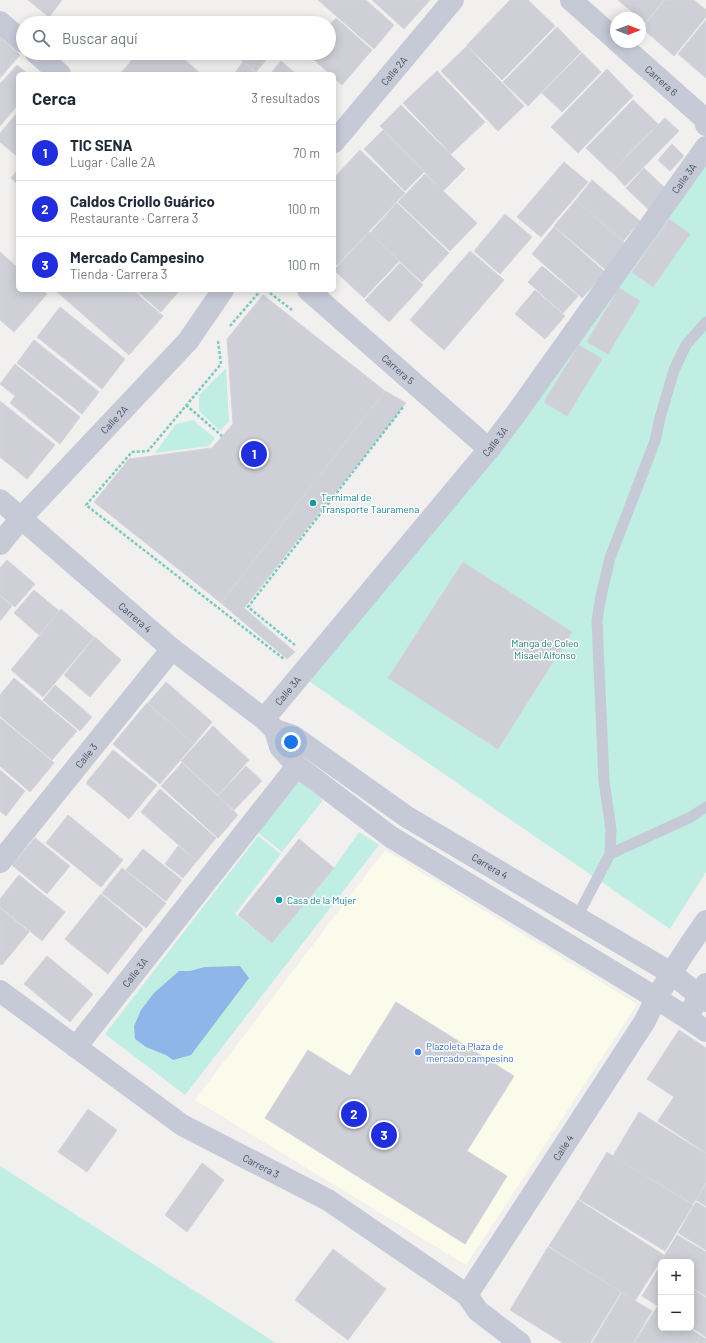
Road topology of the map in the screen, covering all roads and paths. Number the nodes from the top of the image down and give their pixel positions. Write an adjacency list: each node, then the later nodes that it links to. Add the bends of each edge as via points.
1 (453, 0): 10 (street, Calle 2A)
2 (570, 0): 4 (street, Carrera 6)
3 (0, 22): 5 (street)
4 (610, 35)
5 (16, 36)
6 (625, 48): 9 (street, Carrera 6)
7 (44, 60): 8 (street)
8 (58, 72)
9 (705, 122)
10 (336, 140)
11 (706, 147): 23 (street, Calle 3A)
12 (221, 292): 25 (street, Calle 2A, via 188,341)
13 (259, 292): 18 (path)
14 (269, 292): 16 (path)
15 (310, 292): 23 (street, Carrera 5)
16 (297, 314)
17 (706, 322): 33 (lane, via 686,345 674,370 655,441 610,558 601,596 598,628 604,781 611,829)
18 (228, 329)
19 (218, 340): 21 (path, via 221,364)
20 (406, 403): 28 (path, via 248,607)
21 (186, 405): 22 (path); 29 (path, via 148,451 132,452 86,506)
22 (222, 436)
23 (489, 449): 30 (street, Calle 3A)
24 (0, 500): 25 (street, Carrera 4)
25 (21, 518): 26 (street, Calle 2A); 27 (street, Carrera 4)
26 (0, 544)
27 (172, 649): 30 (street, Carrera 4); 34 (street, Calle 3)
28 (300, 650)
29 (289, 663)
30 (270, 725): 31 (street, via 280,748); 35 (street, Carrera 4, via 293,736 407,817)
31 (297, 766): 40 (street, via 391,837); 43 (street, Calle 3A)
32 (706, 807): 33 (lane, via 691,817)
33 (610, 854): 35 (lane)
34 (0, 862)
35 (577, 918): 37 (street, Carrera 4)
36 (706, 921): 37 (street, Calle 4)
37 (671, 973): 39 (street, Carrera 4); 40 (street, Calle 4)
38 (0, 991): 43 (street, Carrera 3)
39 (704, 994): 41 (street)
40 (656, 998): 41 (street); 44 (street, Calle 4, via 645,1021)
41 (687, 1018): 42 (street)
42 (706, 1031)
43 (76, 1047): 44 (street, Carrera 3, via 182,1125 328,1200)
44 (467, 1295): 45 (street, Carrera 3, via 478,1311)
45 (520, 1343)

